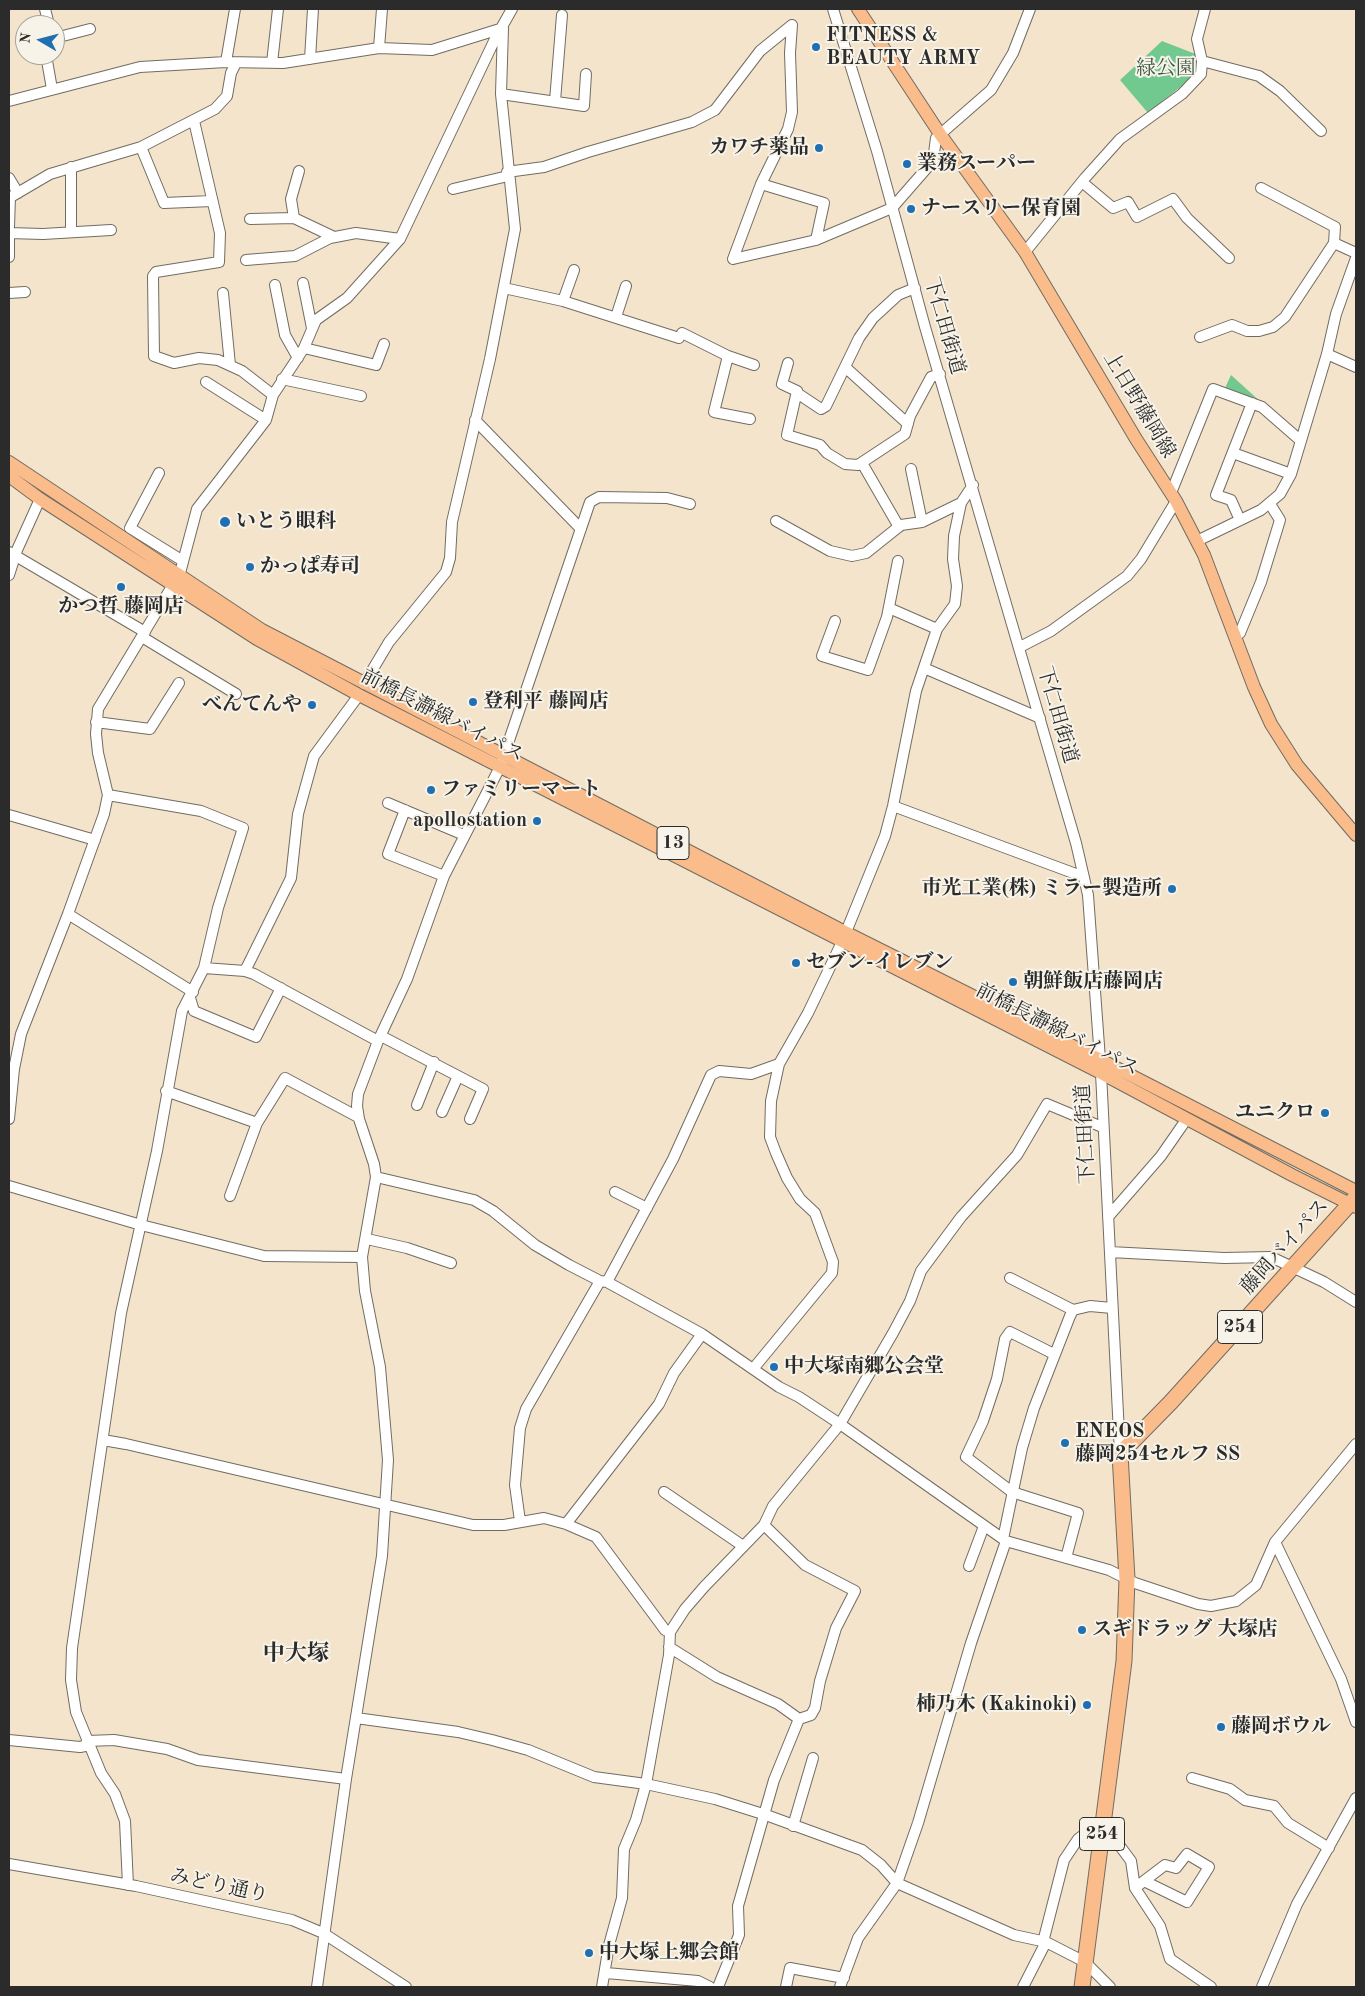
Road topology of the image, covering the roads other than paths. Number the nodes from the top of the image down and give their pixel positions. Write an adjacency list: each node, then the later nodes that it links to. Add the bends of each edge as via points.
1 (235, 9): 17 (street)
2 (278, 9): 18 (street)
3 (313, 9): 15 (street)
4 (382, 9): 14 (street)
5 (512, 9): 11 (street)
6 (833, 9): 39 (street, 下仁田街道)
7 (858, 9): 27 (main road, 上日野藤岡線)
8 (1030, 9): 27 (street, via 1013,53 991,90)
9 (1205, 9): 16 (street, via 1197,40)
10 (562, 15): 24 (street)
11 (503, 28): 14 (street, via 432,50); 22 (street); 48 (street)
12 (90, 29): 13 (street)
13 (65, 35)
14 (379, 48): 15 (street)
15 (310, 59): 18 (street)
16 (1202, 61): 26 (street, via 1259,76 1280,91); 33 (street, via 1201,74 1182,94 1120,139)
17 (231, 62): 18 (street); 21 (street, via 140,67); 25 (street, via 227,96 215,110)
18 (272, 62)
19 (48, 65): 21 (street)
20 (586, 74): 24 (street, via 584,106)
21 (52, 90): 23 (street)
22 (501, 94): 24 (street); 31 (street)
23 (9, 101)
24 (555, 102)
25 (194, 121): 28 (street); 38 (street)
26 (1321, 131)
27 (940, 134): 39 (street, via 936,138 934,161); 51 (main road, 上日野藤岡線)
28 (141, 147): 29 (street); 38 (street, via 164,203)
29 (70, 167): 37 (street, via 50,174); 44 (street)
30 (300, 171): 40 (street, via 291,198)
31 (508, 174): 34 (street, via 544,167 692,122 716,110 760,51 792,25 792,112 788,129); 36 (street); 61 (street, via 515,229)
32 (9, 178): 37 (street)
33 (1082, 182): 51 (street); 54 (street, via 1113,208 1128,202 1137,217 1173,199 1187,218)
34 (761, 184): 49 (street, via 824,203); 49 (street, via 733,259)
35 (1261, 188): 50 (street, via 1336,227)
36 (453, 189)
37 (12, 196): 42 (street)
38 (212, 201): 76 (street, via 220,234 219,262 156,272 153,276 154,356 174,363 199,358)
39 (892, 208): 49 (street); 62 (street, 下仁田街道)
40 (294, 218): 41 (street); 46 (street)
41 (250, 219)
42 (9, 227)
43 (111, 230): 44 (street)
44 (70, 232): 45 (street)
45 (9, 233)
46 (334, 237): 48 (street, via 356,233); 56 (street, via 295,256)
47 (9, 238): 53 (street)
48 (400, 239): 68 (street, via 348,298 322,314)
49 (816, 240)
50 (1334, 243): 52 (street); 69 (street, via 1285,318 1273,327 1247,331 1232,324)
51 (1025, 252): 100 (main road, 上日野藤岡線)
52 (1356, 253)
53 (9, 257)
54 (1229, 258)
55 (1356, 258): 72 (street, via 1336,314)
56 (246, 260)
57 (574, 270): 66 (street)
58 (303, 283): 68 (street)
59 (275, 285): 74 (street, via 285,335)
60 (626, 286): 67 (street)
61 (504, 288): 66 (street); 89 (street)
62 (915, 288): 78 (street, via 898,295 873,318); 80 (street, 下仁田街道)
63 (25, 292): 64 (street)
64 (9, 293)
65 (223, 293): 76 (street)
66 (563, 302): 67 (street)
67 (616, 317): 73 (street, via 680,335)
68 (312, 328): 71 (street)
69 (1200, 337)
70 (384, 344): 71 (street, via 376,365)
71 (304, 348): 74 (street)
72 (1327, 354): 79 (street); 91 (street)
73 (728, 356): 77 (street); 87 (street, via 714,412)
74 (298, 358): 81 (street)
75 (788, 363): 83 (street, via 782,384)
76 (230, 365): 84 (street, via 242,370)
77 (754, 365)
78 (845, 367): 83 (street, via 826,406 821,409); 90 (street)
79 (1356, 367)
80 (940, 374): 90 (street, via 931,377); 99 (street, 下仁田街道)
81 (282, 379): 84 (street); 85 (street)
82 (206, 382): 88 (street)
83 (797, 393): 94 (street, via 788,435 820,445 845,464 858,465)
84 (273, 395): 88 (street)
85 (361, 396)
86 (1252, 403): 91 (street, via 1262,407); 92 (street); 100 (street, via 1214,389)
87 (750, 419)
88 (266, 420): 112 (street, via 197,509)
89 (475, 420): 109 (street); 124 (street, via 452,522 446,572 389,642)
90 (908, 424): 94 (street, via 905,434)
91 (1301, 441): 97 (street)
92 (1232, 453): 97 (street); 105 (street, via 1216,495 1231,500)
93 (9, 462): 115 (main road, 前橋長瀞線バイパス / 13)
94 (862, 462): 108 (street)
95 (911, 469): 107 (street)
96 (159, 473): 112 (street, via 130,528)
97 (1291, 474): 104 (street)
98 (9, 476): 101 (main road, 前橋長瀞線バイパス / 13)
99 (973, 484): 102 (street); 121 (street, 下仁田街道)
100 (1174, 497): 110 (main road, 上日野藤岡線); 121 (street, via 1127,576 1050,631)
101 (40, 499): 111 (street); 115 (main road, 前橋長瀞線バイパス / 13)
102 (961, 503): 107 (street); 118 (street, via 954,536 955,604)
103 (690, 504): 109 (street, via 667,498 598,497 590,502)
104 (1270, 504): 105 (street); 120 (street, via 1280,520 1261,582)
105 (1240, 520): 110 (street)
106 (776, 521): 108 (street, via 830,551 852,556 866,553)
107 (922, 522): 108 (street)
108 (899, 527)
109 (580, 529): 128 (street)
110 (1197, 541): 120 (main road, 上日野藤岡線)
111 (12, 554): 114 (street); 119 (street)
112 (183, 560): 115 (street)
113 (898, 561): 116 (street)
114 (9, 575)
115 (177, 579): 119 (street); 124 (main road, 前橋長瀞線バイパス / 13, via 258,639)
116 (888, 608): 117 (street, via 868,670 822,656); 118 (street)
117 (835, 621)
118 (937, 629): 122 (street)
119 (143, 635): 125 (street); 127 (street, via 98,709)
120 (1236, 636): 136 (main road, 上日野藤岡線, via 1262,707 1283,745)
121 (1020, 647): 126 (street, 下仁田街道)
122 (924, 668): 126 (street); 132 (street, via 916,691)
123 (179, 683): 127 (street, via 150,729)
124 (361, 689): 128 (main road, 前橋長瀞線バイパス / 13); 129 (main road, 前橋長瀞線バイパス / 13); 143 (street, via 314,756 298,814 291,878)
125 (236, 694)
126 (1040, 718): 139 (street, 下仁田街道)
127 (96, 722): 130 (street, via 98,753)
128 (505, 754): 129 (street); 141 (main road, 前橋長瀞線バイパス / 13)
129 (500, 767): 135 (street); 141 (main road, 前橋長瀞線バイパス / 13)
130 (108, 795): 137 (street); 142 (street, via 201,812 243,828 218,908)
131 (388, 802): 133 (street)
132 (893, 806): 139 (street); 141 (street, via 885,836)
133 (406, 810): 135 (street); 138 (street, via 388,854)
134 (9, 815): 137 (street)
135 (464, 835): 138 (street)
136 (1356, 835)
137 (95, 840): 140 (street)
138 (444, 876): 146 (street, via 407,979)
139 (1084, 876): 147 (street, 下仁田街道, via 1092,924)
140 (68, 914): 145 (street); 156 (street, via 21,1034)
141 (843, 937): 147 (main road, 前橋長瀞線バイパス / 13); 149 (street, via 808,1013); 150 (main road, 前橋長瀞線バイパス / 13)
142 (204, 968): 143 (street); 145 (street)
143 (245, 971): 144 (street)
144 (281, 988): 145 (street, via 256,1037 194,1010); 146 (street)
145 (191, 995): 152 (street, via 182,1011)
146 (380, 1038): 148 (street); 155 (street, via 358,1094)
147 (1099, 1059): 150 (street, 下仁田街道); 165 (main road, 前橋長瀞線バイパス / 13)
148 (434, 1062): 151 (street); 153 (street)
149 (779, 1064): 166 (street, via 751,1074 726,1071 711,1074 673,1159); 181 (street, via 771,1101 770,1137 787,1178 800,1199 815,1213 833,1262 832,1273)
150 (1101, 1073): 158 (main road, 前橋長瀞線バイパス / 13); 160 (street, 下仁田街道)
151 (458, 1076): 154 (street); 157 (street, via 483,1088)
152 (166, 1091): 159 (street); 168 (street)
153 (417, 1105)
154 (442, 1112)
155 (358, 1117): 159 (street, via 284,1078); 161 (street)
156 (9, 1119)
157 (470, 1119)
158 (1186, 1120): 165 (main road, 前橋長瀞線バイパス / 13); 167 (street, via 1161,1156)
159 (258, 1123): 164 (street)
160 (1102, 1126): 167 (street, 下仁田街道); 182 (street, via 1047,1104 1017,1154 960,1216 921,1271 910,1301)
161 (376, 1177): 169 (street); 175 (street, via 474,1200 535,1245)
162 (9, 1186): 168 (street)
163 (615, 1192): 166 (street)
164 (230, 1196)
165 (1355, 1200): 173 (highway, 藤岡バイパス / 254)
166 (646, 1208): 175 (street)
167 (1108, 1217): 170 (street, 下仁田街道)
168 (141, 1225): 171 (street, via 264,1256); 183 (street, via 121,1313)
169 (367, 1239): 171 (street); 172 (street)
170 (1110, 1252): 173 (street, via 1271,1257); 177 (street, 下仁田街道)
171 (362, 1257): 188 (street, via 365,1291 380,1367 388,1460)
172 (451, 1263)
173 (1296, 1267): 176 (street); 185 (highway, 藤岡バイパス / 254)
174 (1010, 1278): 178 (street)
175 (603, 1281): 179 (street); 189 (street, via 526,1409 520,1428 515,1485)
176 (1356, 1302)
177 (1112, 1308): 178 (street, via 1090,1306); 185 (street, 下仁田街道)
178 (1073, 1310): 180 (street)
179 (702, 1334): 181 (street); 190 (street, via 674,1373 659,1404)
180 (1054, 1354): 187 (street, via 1022,1448); 187 (street, via 1010,1332 1005,1339 997,1379 983,1421 966,1457)
181 (753, 1369): 182 (street)
182 (840, 1424): 191 (street, via 773,1506); 192 (street)
183 (103, 1440): 188 (street); 205 (street, via 72,1648 71,1680 76,1712)
184 (1356, 1444): 194 (street)
185 (1120, 1454): 198 (highway, 254)
186 (664, 1492): 195 (street)
187 (1012, 1492): 193 (street); 196 (street, via 1078,1513)
188 (384, 1504): 189 (street, via 473,1524 504,1525); 201 (street, via 382,1556)
189 (520, 1521): 190 (street, via 544,1518)
190 (566, 1524): 199 (street, via 596,1537)
191 (764, 1525): 195 (street); 202 (street, via 805,1565 855,1591 836,1628 815,1708 811,1715)
192 (984, 1526): 193 (street); 197 (street)
193 (1004, 1540): 196 (street); 216 (street)
194 (1274, 1542): 198 (street, via 1256,1585 1242,1598 1232,1602 1211,1606 1198,1604); 203 (street, via 1341,1680)
195 (743, 1546): 199 (street, via 685,1608)
196 (1066, 1558): 198 (street, via 1109,1570)
197 (969, 1566)
198 (1127, 1579): 213 (highway, 254, via 1124,1661)
199 (670, 1632): 200 (street)
200 (669, 1647): 202 (street, via 717,1677 778,1704); 209 (street)
201 (356, 1718): 208 (street); 209 (street, via 458,1732 528,1750 594,1777)
202 (799, 1719): 211 (street, via 774,1780)
203 (1356, 1722)
204 (9, 1740): 205 (street, via 80,1747)
205 (87, 1741): 208 (street, via 114,1740 167,1750 198,1760); 217 (street, via 101,1773 115,1794 125,1821)
206 (813, 1758): 212 (street)
207 (1192, 1778): 214 (street, via 1230,1789 1245,1800 1274,1806 1288,1823)
208 (346, 1779): 219 (street)
209 (646, 1784): 211 (street, via 715,1799); 222 (street, via 624,1849 622,1898)
210 (1356, 1798): 214 (street)
211 (766, 1815): 212 (street); 228 (street, via 738,1906 739,1934)
212 (793, 1826): 216 (street, via 862,1850)
213 (1102, 1829): 218 (street, via 1108,1830 1131,1861); 220 (street, via 1090,1830 1078,1839 1064,1860); 221 (highway, 254)
214 (1329, 1848): 234 (street, via 1297,1904)
215 (9, 1864): 217 (street, みどり通り)
216 (897, 1883): 220 (street, via 1014,1935); 223 (street, via 858,1938)
217 (128, 1885): 219 (street, みどり通り, via 292,1920)
218 (1140, 1885): 218 (street, via 1165,1865 1176,1868 1187,1854 1209,1867 1187,1902); 233 (street, via 1160,1926 1170,1959)
219 (323, 1933): 224 (street); 225 (street, みどり通り)
220 (1044, 1942): 221 (street); 230 (street)
221 (1085, 1962): 231 (highway, 254); 232 (street)
222 (606, 1973): 226 (street); 227 (street, via 698,1981)
223 (842, 1982): 229 (street, via 790,1968)
224 (317, 1987)
225 (406, 1987)
226 (602, 1987)
227 (710, 1987)
228 (718, 1987)
229 (786, 1987)
230 (1023, 1987)
231 (1082, 1987)
232 (1110, 1987)
233 (1211, 1987)
234 (1262, 1987)

